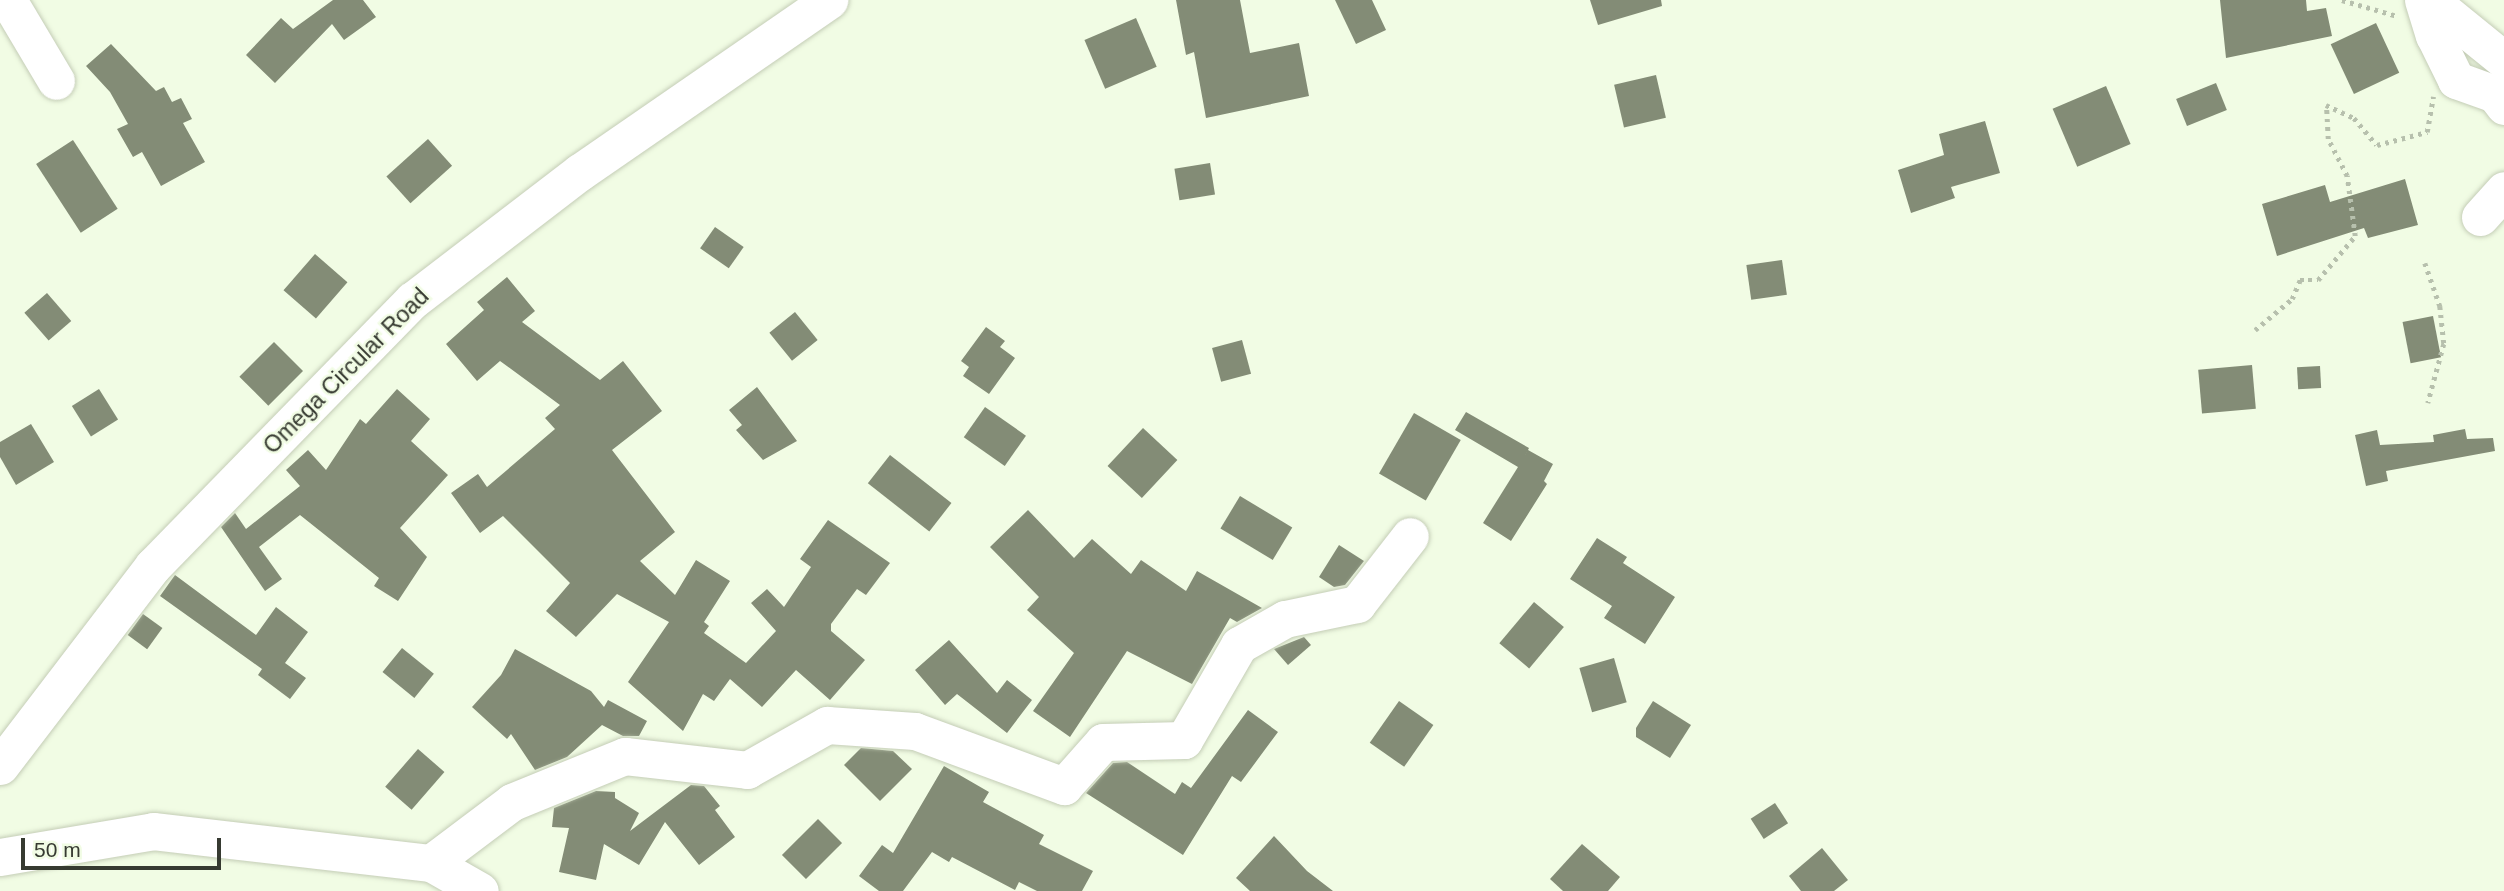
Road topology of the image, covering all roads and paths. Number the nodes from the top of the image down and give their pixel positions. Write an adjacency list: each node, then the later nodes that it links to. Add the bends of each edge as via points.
1 (8, 0): 6 (street)
2 (829, 0): 15 (street, Omega Circular Road, via 580,172 413,300 153,566)
3 (2342, 0): 4 (path)
4 (2428, 8): 5 (street); 7 (street, via 2456,80 2494,94)
5 (2504, 60)
6 (56, 81)
7 (2504, 106)
8 (2427, 132): 12 (path, via 2377,145 2354,118 2326,105 2328,139 2347,176 2355,236 2318,281 2300,280 2292,299)
9 (2504, 190): 10 (street)
10 (2480, 217)
11 (2425, 263): 13 (path, via 2440,306 2444,344)
12 (2255, 330)
13 (2428, 403)
14 (1410, 536): 17 (street, via 1357,604 1285,619 1239,645 1184,740 1102,742 1064,786 915,732 827,725 747,770 625,756 512,802)
15 (0, 766)
16 (0, 857): 17 (street, via 153,831)
17 (431, 863): 18 (street)
18 (480, 891)

